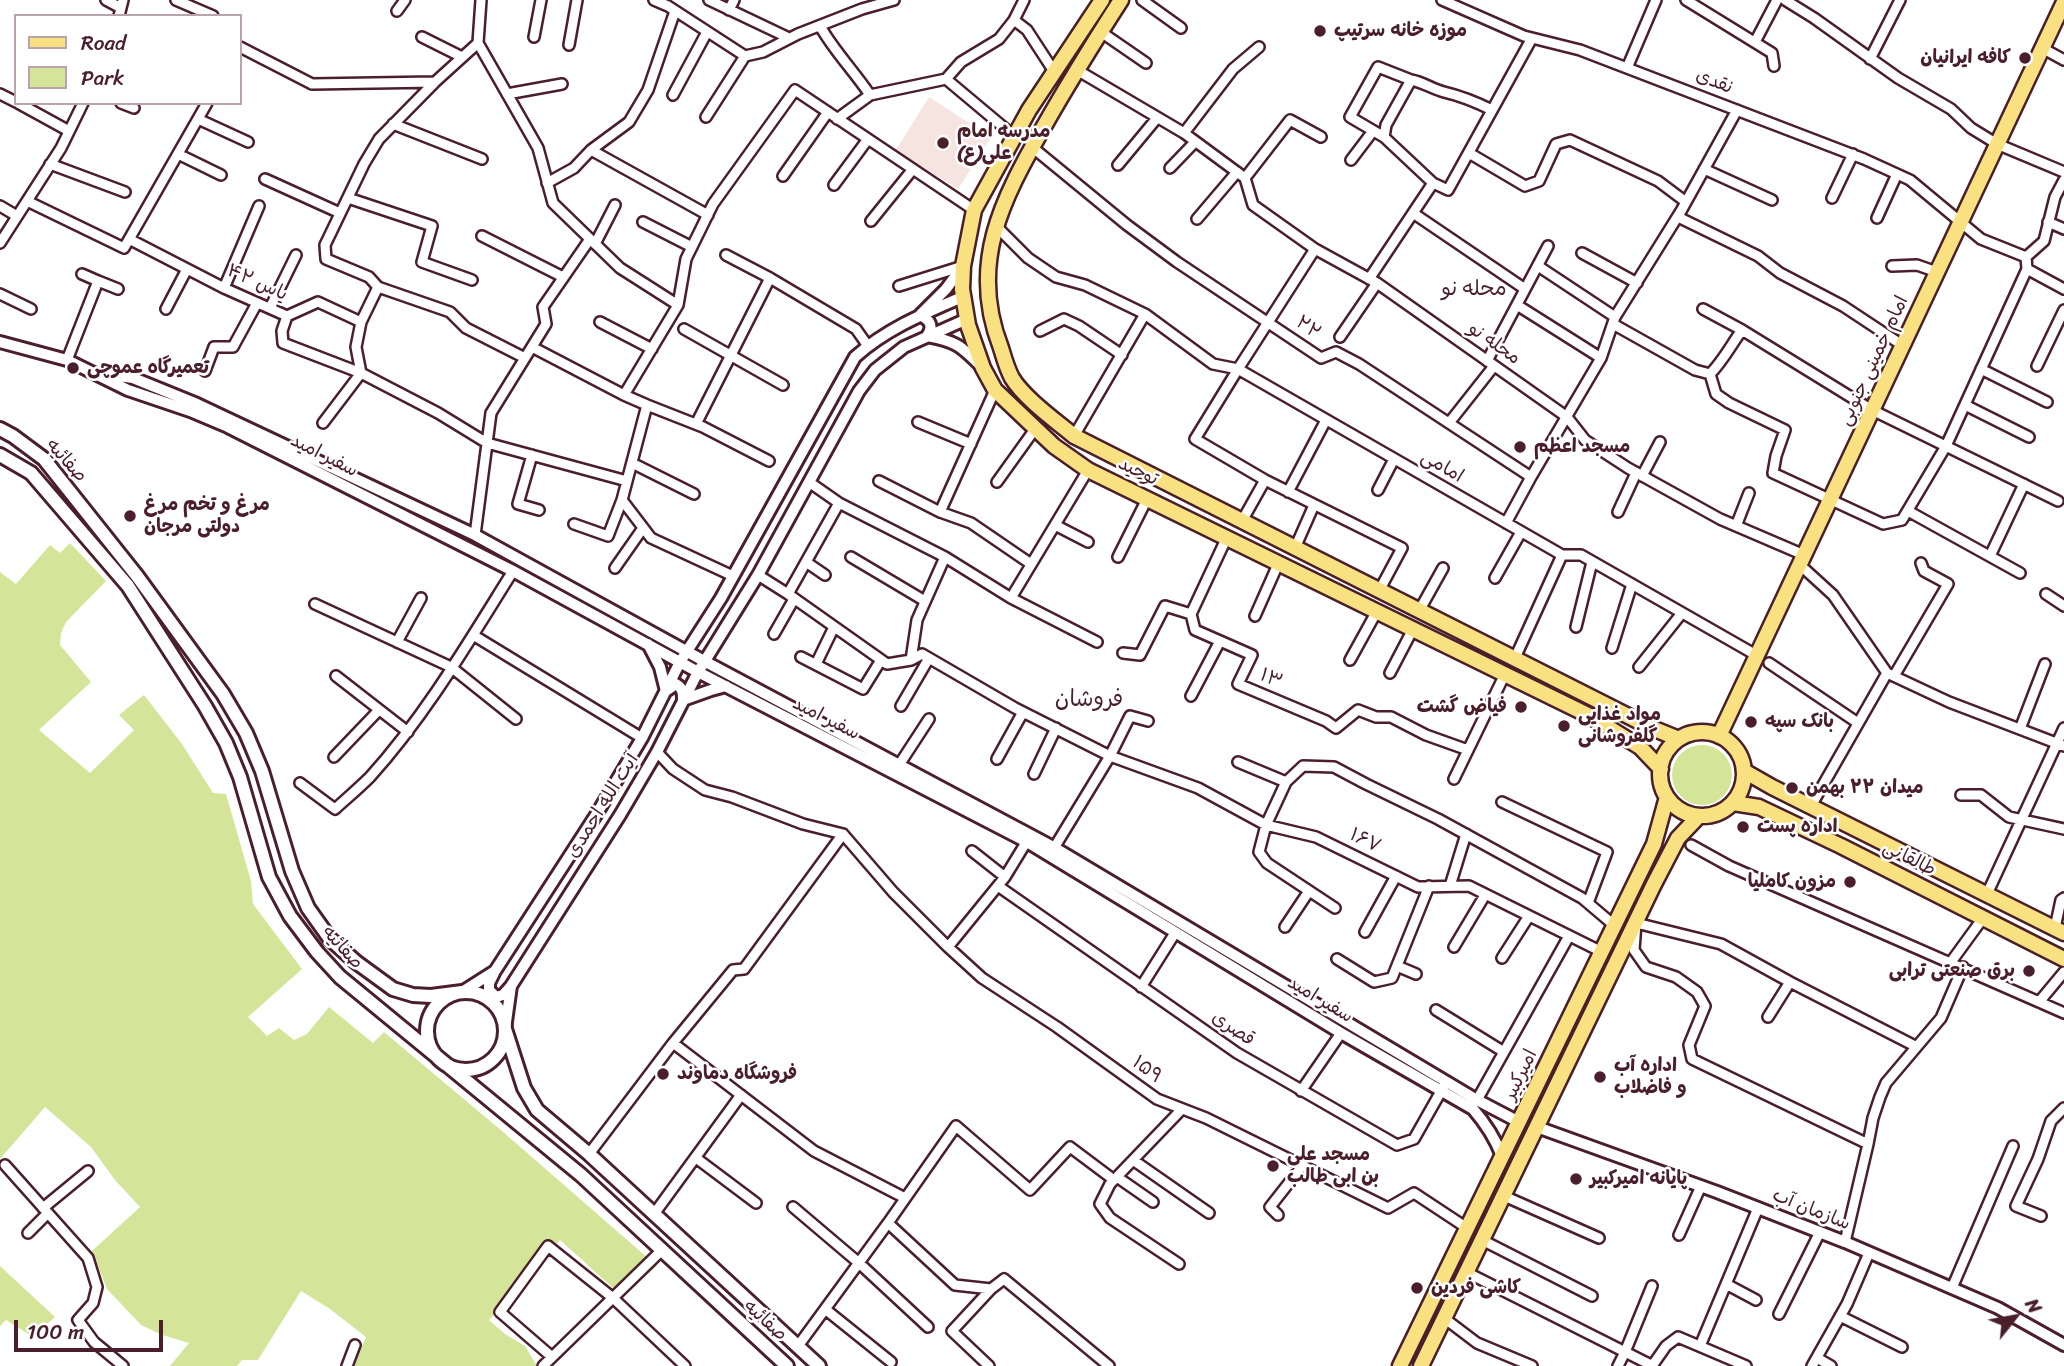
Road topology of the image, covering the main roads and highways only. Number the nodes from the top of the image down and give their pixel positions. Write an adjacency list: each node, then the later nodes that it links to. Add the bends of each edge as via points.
1 (1102, 0): 7 (main road, توحید, via 1014,136 974,210 962,266 967,319 995,390 1054,446 1088,470)
2 (1121, 0): 6 (main road, توحید, via 1032,147 995,225 986,276 992,326 1013,379 1074,436)
3 (2064, 2): 9 (main road, امام خمینی جنوبی, via 1801,559 1763,659)
4 (0, 429): 23 (main road, صفائیه, via 44,459 223,694 262,771 308,908 330,939 394,989 431,996)
5 (0, 455): 25 (main road, صفائیه, via 31,473 128,586 205,706 226,743 269,877 290,916 340,977)
6 (1291, 546): 7 (main road); 8 (main road, توحید)
7 (1279, 562): 11 (main road, توحید, via 1588,715)
8 (1652, 727): 10 (main road, توحید); 11 (main road, via 1651,738)
9 (1718, 736): 10 (main road, via 1705,733); 13 (main road, via 1736,750)
10 (1679, 739): 12 (main road, via 1670,747)
11 (1640, 747): 12 (main road, توحید)
12 (1661, 769): 15 (main road)
13 (1744, 771): 14 (main road, طالقانی); 16 (main road)
14 (1772, 786): 17 (main road, via 1761,791); 21 (main road, طالقانی)
15 (1667, 797): 18 (main road, via 1686,813); 19 (main road, امیرکبیر)
16 (1734, 803): 17 (main road, طالقانی); 18 (main road, via 1724,811)
17 (1759, 807): 22 (main road, طالقانی)
18 (1699, 816): 20 (main road, امیرکبیر)
19 (1659, 830): 20 (main road); 28 (main road, امیرکبیر)
20 (1678, 838): 29 (main road, امیرکبیر)
21 (2059, 930)
22 (2064, 959)
23 (462, 992): 24 (main road, via 474,993 496,1006); 25 (main road, via 439,1003 427,1027 428,1040)
24 (505, 1029): 25 (main road, via 499,1054 490,1063 466,1071); 27 (main road, صفائیه, via 524,1088 537,1110)
25 (441, 1062): 26 (main road, صفائیه, via 581,1174)
26 (787, 1366)
27 (819, 1366)
28 (1400, 1366)
29 (1421, 1366)

